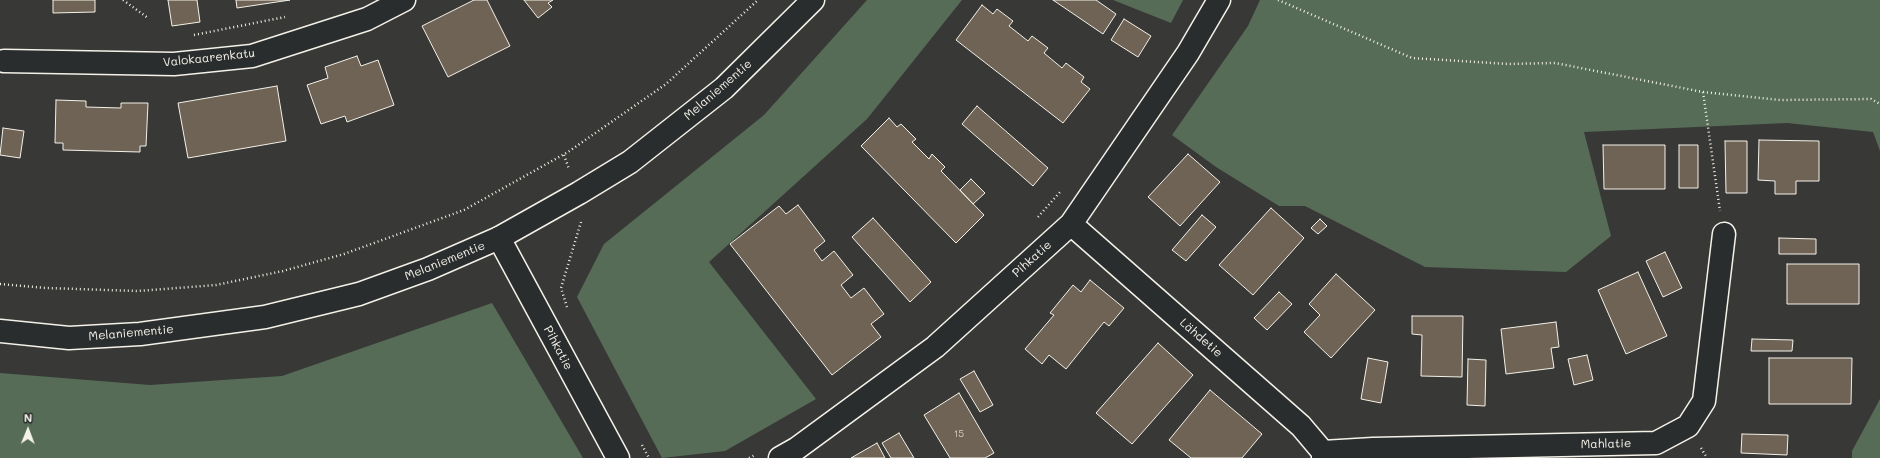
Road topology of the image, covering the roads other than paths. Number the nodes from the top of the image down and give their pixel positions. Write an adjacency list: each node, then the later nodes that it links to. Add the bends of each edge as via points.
1 (404, 0): 4 (street, Valokaarenkatu, via 367,19 252,56 174,64)
2 (813, 0): 7 (street, Melaniementie, via 724,88 630,162)
3 (1219, 0): 5 (street, Pihkatie, via 1188,53)
4 (4, 61)
5 (1071, 224): 9 (street, Pihkatie, via 935,347 796,449); 10 (street, Lähdetie, via 1301,426)
6 (1724, 234): 10 (street, Mahlatie, via 1704,401 1688,426 1656,443 1373,449)
7 (499, 238): 8 (street, Melaniementie, via 428,269 359,294 265,317 140,334 69,338); 11 (street, Pihkatie)
8 (0, 331)
9 (771, 454)
10 (1323, 455)
11 (618, 458)

